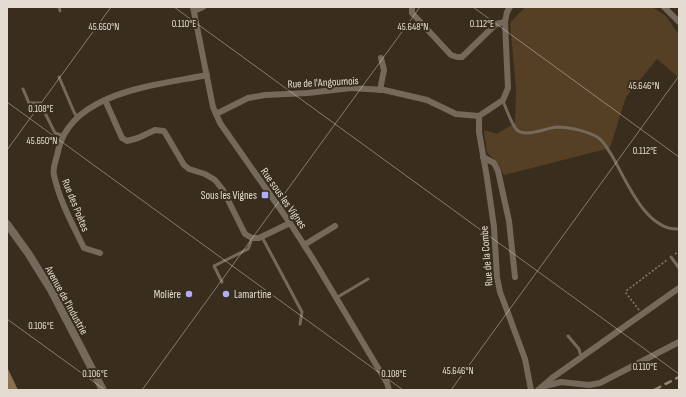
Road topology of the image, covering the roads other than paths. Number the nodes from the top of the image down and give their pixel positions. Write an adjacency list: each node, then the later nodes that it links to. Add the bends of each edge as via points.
1 (59, 7): 7 (lane)
2 (204, 7): 6 (street)
3 (412, 7): 8 (street, via 412,13 418,20 450,55 457,57 462,57 496,24)
4 (510, 7): 8 (street)
5 (664, 7): 9 (street)
6 (193, 9): 11 (street, Rue sous les Vignes)
7 (60, 11)
8 (504, 22): 16 (street, via 508,88)
9 (679, 22)
10 (381, 58): 14 (street, via 384,70)
11 (208, 75): 15 (street, Rue des Poètes, via 122,93); 17 (street, Rue sous les Vignes)
12 (59, 77): 19 (lane)
13 (23, 89): 20 (lane, via 29,103 40,103 55,133)
14 (380, 90): 17 (street, Rue de l'Angoumois, via 351,88 265,95 248,98); 18 (street, Rue de l'Angoumois, via 427,100 456,114)
15 (105, 100): 19 (street, Rue des Poètes); 27 (street, via 122,138 127,141 155,130 164,131 184,165 215,180 223,190 245,234)
16 (503, 100): 18 (street); 25 (lane, via 518,131 523,133 556,127 592,134 602,141 635,197 650,216 664,227)
17 (216, 114): 22 (street, Rue sous les Vignes)
18 (479, 116): 21 (street, Rue de la Combe)
19 (77, 117): 20 (street, Rue des Poètes)
20 (64, 136): 29 (street, Rue des Poètes, via 59,145 53,173 64,206 84,248)
21 (483, 157): 32 (street, via 494,163 498,171 509,221); 44 (street, Rue de la Combe, via 494,227 497,278 525,359)
22 (290, 223): 26 (street); 28 (street, Rue sous les Vignes)
23 (7, 224): 42 (street, Avenue de l'Industrie, via 51,290)
24 (334, 226): 28 (street)
25 (679, 229)
26 (262, 237): 27 (street); 37 (lane, via 302,312)
27 (252, 238): 34 (lane, via 248,249 214,266)
28 (304, 245): 36 (street, Rue sous les Vignes)
29 (100, 253)
30 (671, 257): 31 (lane)
31 (679, 268)
32 (515, 277)
33 (368, 279): 36 (lane)
34 (222, 282)
35 (679, 288): 40 (street)
36 (336, 298): 43 (street, Rue sous les Vignes)
37 (300, 324)
38 (568, 336): 40 (lane)
39 (679, 342): 41 (street, via 600,383 589,385 561,382)
40 (581, 357): 41 (street)
41 (544, 386): 45 (street)
42 (103, 390)
43 (389, 390)
44 (531, 390)
45 (538, 390)

